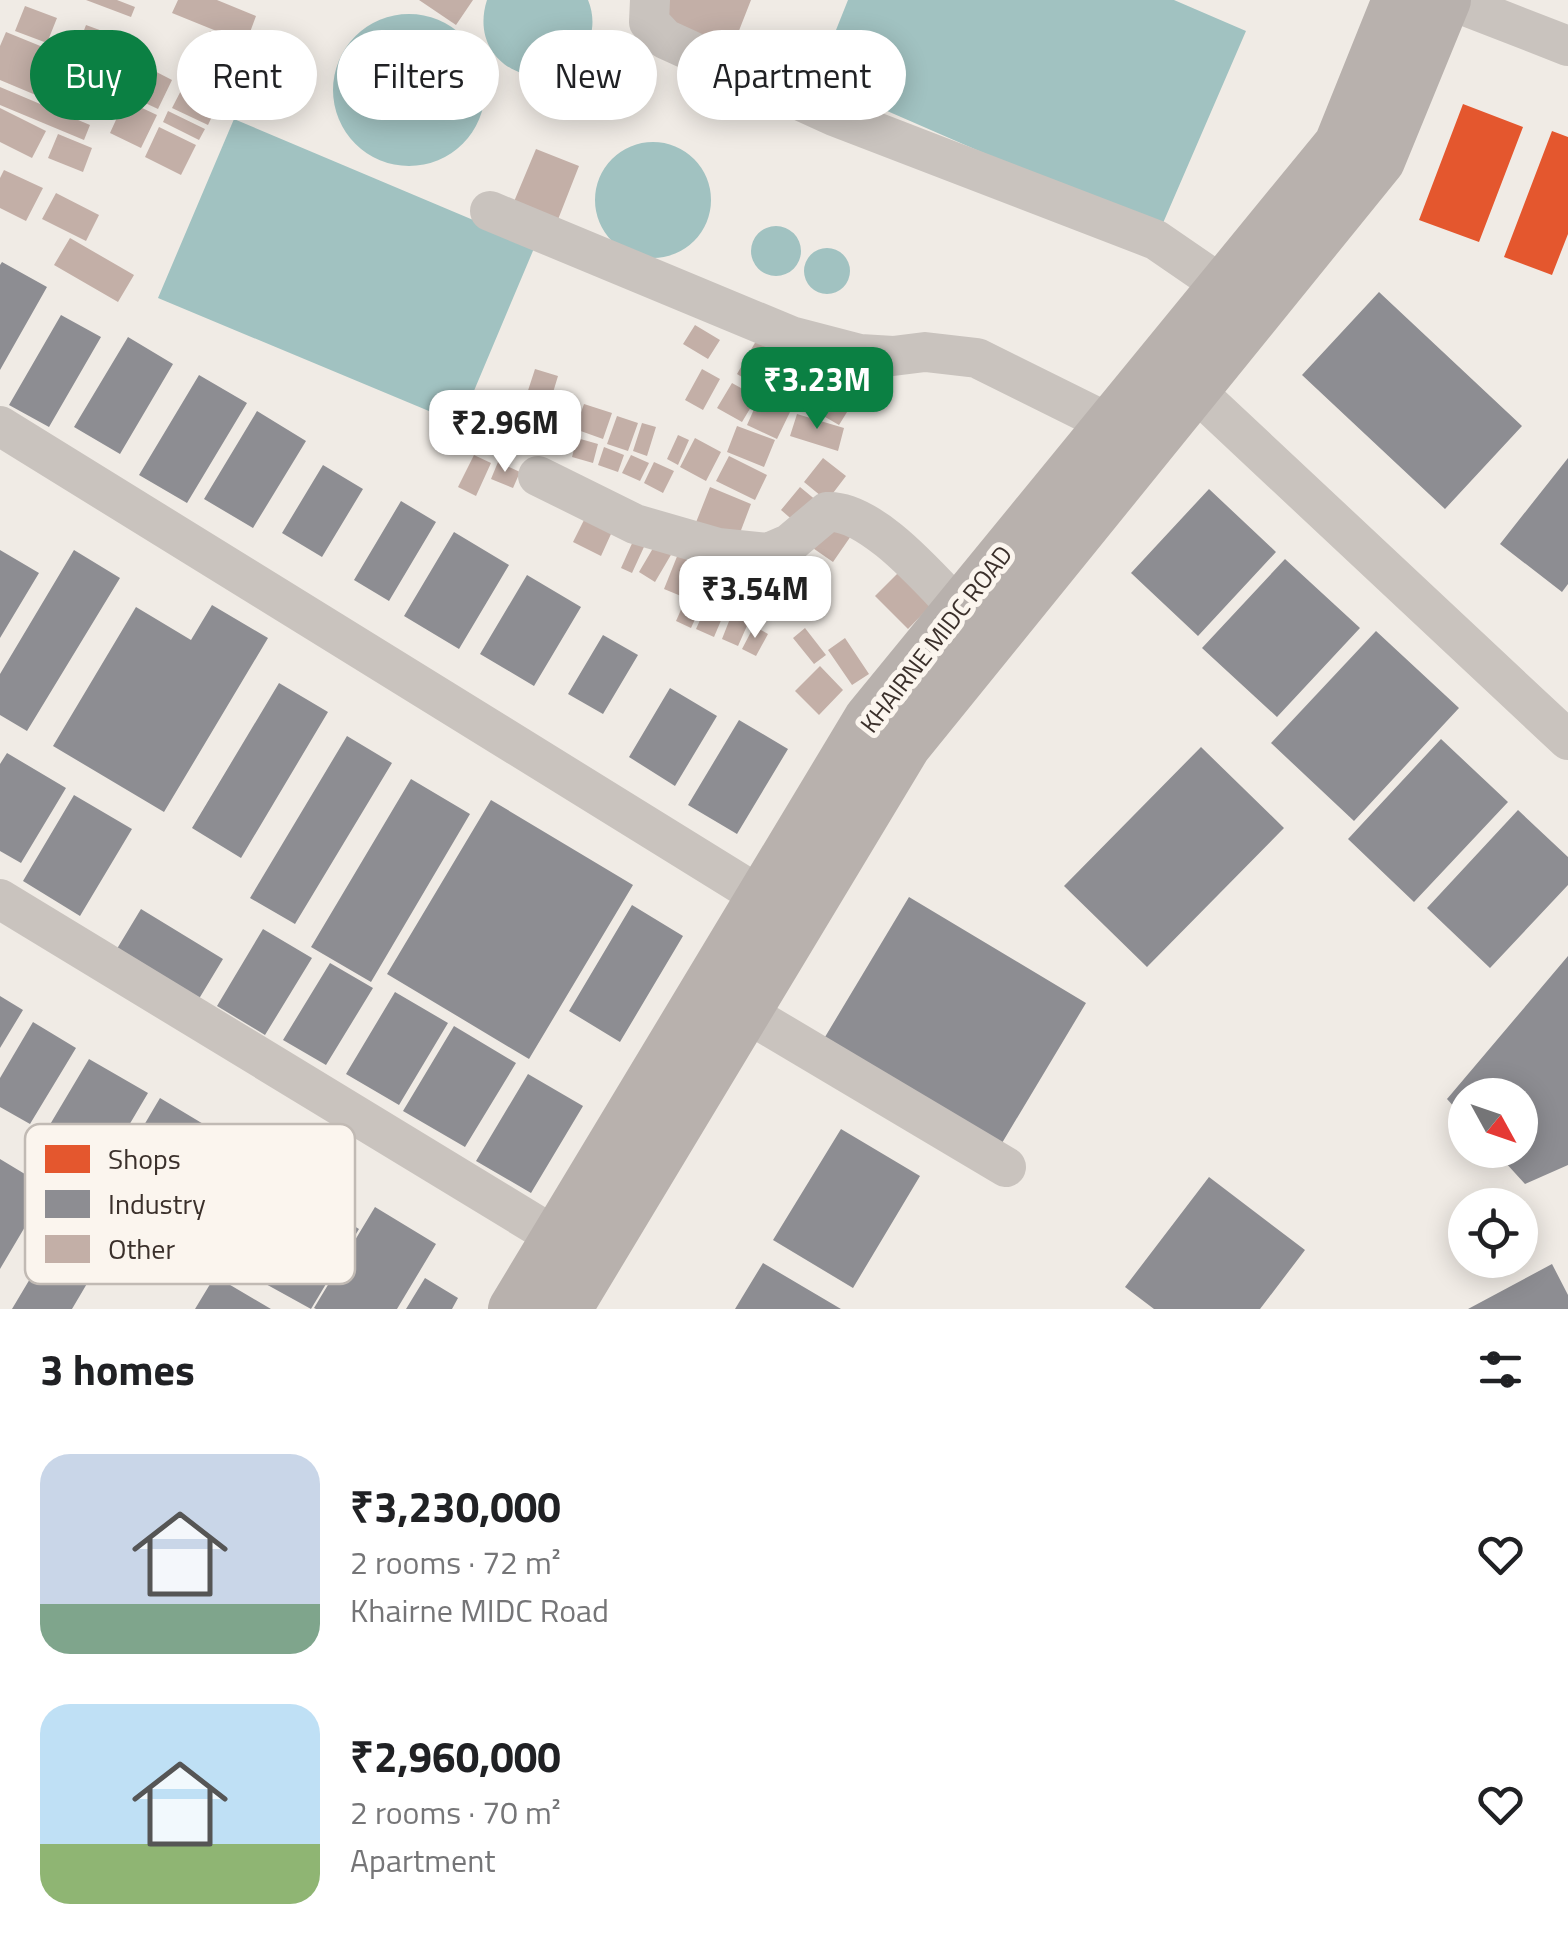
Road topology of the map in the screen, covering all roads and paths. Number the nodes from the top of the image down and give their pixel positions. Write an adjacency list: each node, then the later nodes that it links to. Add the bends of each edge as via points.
1 (650, 0): 6 (street, via 649,22 666,38 834,116 1156,240)
2 (1398, 0): 6 (main road, KHAIRNE MIDC ROAD, via 1339,144)
3 (1448, 0): 4 (street); 7 (main road, KHAIRNE MIDC ROAD, via 1380,161)
4 (1568, 46)
5 (490, 211): 8 (street, via 791,336 860,354 977,358)
6 (1223, 286): 7 (main road, KHAIRNE MIDC ROAD)
7 (1179, 375): 8 (main road, KHAIRNE MIDC ROAD); 12 (street); 14 (main road, KHAIRNE MIDC ROAD)
8 (1110, 424): 11 (main road, KHAIRNE MIDC ROAD)
9 (0, 426): 14 (street)
10 (538, 476): 11 (street, via 635,524 718,548 768,553 827,512 848,514 901,551)
11 (957, 607): 14 (main road, KHAIRNE MIDC ROAD, via 869,718)
12 (1568, 740)
13 (0, 900): 17 (street)
14 (782, 910): 15 (main road, KHAIRNE MIDC ROAD); 17 (main road, KHAIRNE MIDC ROAD)
15 (748, 1012): 16 (street); 17 (main road, KHAIRNE MIDC ROAD)
16 (1006, 1167)
17 (576, 1249): 18 (main road, KHAIRNE MIDC ROAD); 19 (main road, KHAIRNE MIDC ROAD)
18 (512, 1309)
19 (567, 1309)

